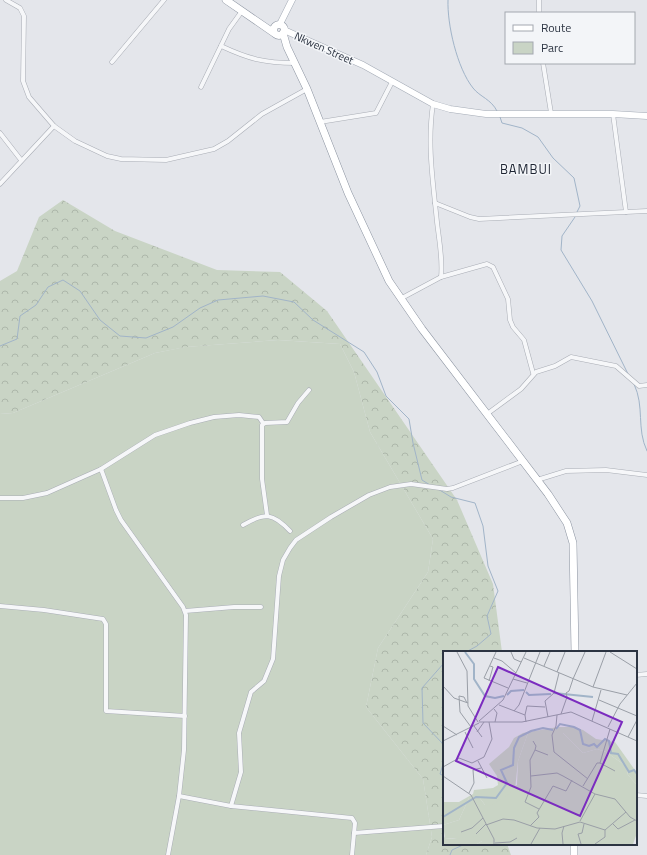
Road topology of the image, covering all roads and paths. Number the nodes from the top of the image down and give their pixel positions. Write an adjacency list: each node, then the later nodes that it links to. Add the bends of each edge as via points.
1 (6, 0): 21 (street, via 20,8 24,16 25,89)
2 (164, 0): 10 (street)
3 (292, 0): 8 (main road)
4 (540, 0): 7 (street)
5 (229, 1): 6 (highway)
6 (242, 11): 8 (highway, via 255,20); 9 (street)
7 (539, 12)
8 (279, 30): 11 (highway); 13 (main road, Nkwen Street, via 363,65)
9 (221, 46): 11 (street, via 268,63); 14 (street)
10 (112, 62)
11 (295, 62): 15 (highway)
12 (543, 64): 17 (street)
13 (392, 82): 16 (main road, Nkwen Street); 20 (street, via 376,114)
14 (201, 87)
15 (307, 89): 20 (highway); 21 (street, via 262,114 221,146 166,160 120,159 107,156 75,141)
16 (433, 104): 17 (main road, Nkwen Street, via 468,113); 25 (street, via 430,159)
17 (551, 113): 18 (main road, Nkwen Street)
18 (613, 114): 19 (main road, Nkwen Street); 27 (street)
19 (647, 116)
20 (320, 122): 29 (highway, via 371,245)
21 (54, 126): 23 (street)
22 (0, 133): 23 (street)
23 (21, 160): 24 (street)
24 (0, 184)
25 (435, 203): 27 (street, via 479,218); 28 (street)
26 (647, 210): 27 (street)
27 (626, 212)
28 (441, 277): 29 (street); 30 (street, via 487,264 493,267 508,299 510,320 524,340)
29 (400, 299): 33 (highway)
30 (534, 373): 31 (street, via 571,357 616,366 639,386); 33 (street, via 521,389)
31 (647, 385)
32 (309, 390): 34 (street, via 287,422)
33 (487, 414): 35 (highway)
34 (263, 424): 36 (street, via 258,417 239,415 214,417 190,423 155,435); 40 (street, via 260,458)
35 (522, 461): 38 (highway); 53 (street, via 453,488 411,484 390,487 369,495 296,540 283,560 279,576 273,660 264,682 251,692 239,733 241,772)
36 (101, 469): 39 (street, via 39,496); 45 (street, via 121,520)
37 (647, 474): 38 (street, via 606,470 566,471)
38 (538, 480): 46 (highway, via 562,514 571,533)
39 (0, 498)
40 (267, 515): 41 (street); 42 (street, via 281,521)
41 (243, 525)
42 (290, 531)
43 (0, 606): 49 (street, via 103,619 106,624 106,711)
44 (261, 607): 45 (street)
45 (185, 611): 49 (street)
46 (575, 651)
47 (647, 674): 48 (street)
48 (637, 675)
49 (185, 716): 51 (street)
50 (637, 795): 52 (street)
51 (179, 796): 53 (street); 56 (street)
52 (647, 796)
53 (231, 806): 55 (street, via 348,817 354,820)
54 (443, 826): 55 (street)
55 (354, 833): 57 (street)
56 (168, 855)
57 (352, 855)

